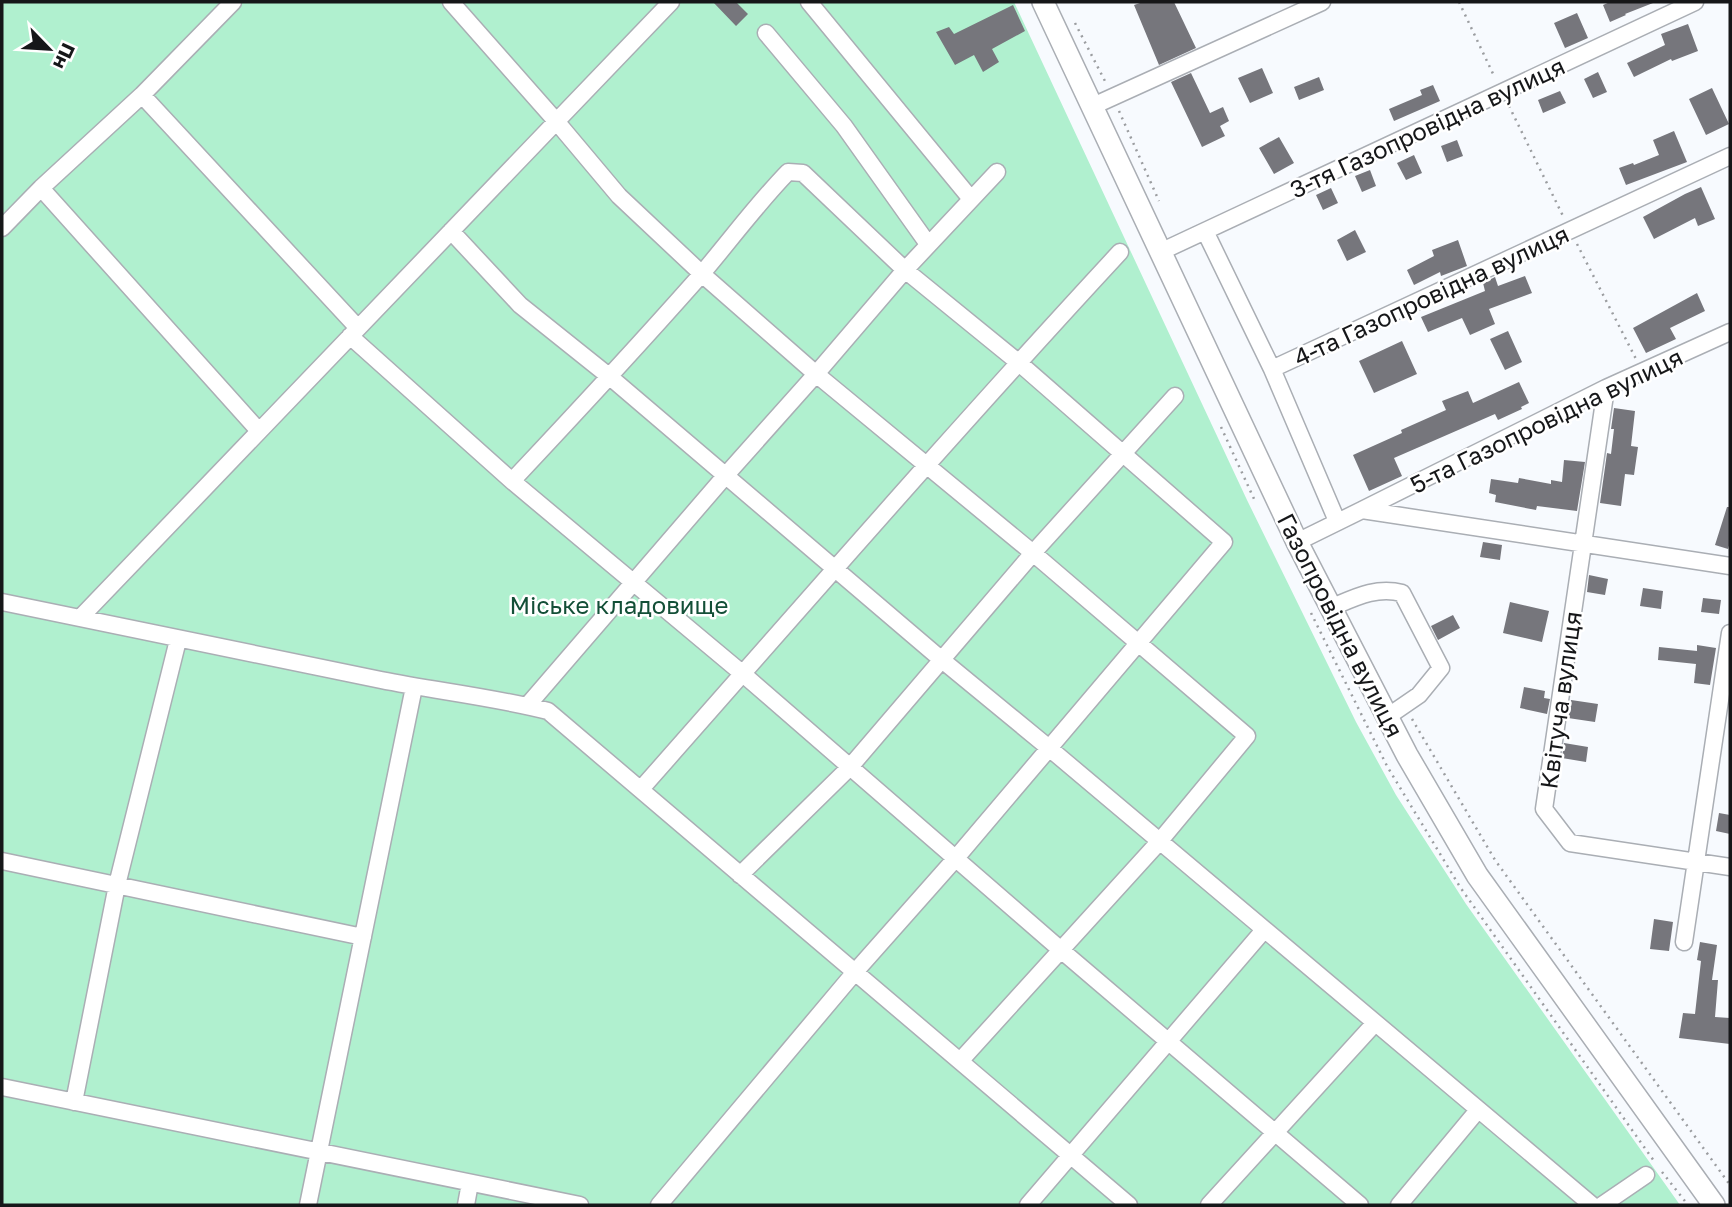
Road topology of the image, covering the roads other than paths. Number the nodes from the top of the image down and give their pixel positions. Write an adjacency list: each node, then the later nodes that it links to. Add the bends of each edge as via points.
1 (233, 2): 9 (street)
2 (451, 2): 11 (street)
3 (671, 2): 11 (street)
4 (808, 2): 15 (street)
5 (1043, 2): 10 (main road, Газопровідна вулиця)
6 (1322, 2): 10 (street)
7 (1695, 2): 17 (street, 3-тя Газопровідна вулиця)
8 (766, 33): 19 (street, via 844,126)
9 (142, 95): 14 (street); 24 (street)
10 (1093, 106): 21 (main road, Газопровідна вулиця)
11 (556, 121): 18 (street); 23 (street, via 619,196)
12 (1730, 156): 27 (street, 4-та Газопровідна вулиця)
13 (997, 172): 15 (street)
14 (41, 188): 16 (street); 32 (street)
15 (971, 199): 19 (street)
16 (2, 228)
17 (1205, 230): 21 (street, 3-тя Газопровідна вулиця); 27 (street, 4-та Газопровідна вулиця)
18 (451, 231): 24 (street); 29 (street, via 520,304)
19 (928, 244): 22 (street)
20 (1120, 252): 26 (street)
21 (1160, 252): 39 (main road, Газопровідна вулиця)
22 (905, 270): 23 (street, via 803,173 788,172); 26 (street); 28 (street)
23 (702, 274): 28 (street); 29 (street)
24 (354, 332): 32 (street); 36 (street)
25 (1730, 332): 30 (street, 5-та Газопровідна вулиця)
26 (1018, 362): 33 (street); 34 (street)
27 (1272, 369): 38 (street)
28 (816, 374): 34 (street); 35 (street)
29 (610, 377): 35 (street); 36 (street)
30 (1606, 388): 37 (street, 5-та Газопровідна вулиця); 40 (street, Квітуча вулиця)
31 (1175, 396): 33 (street)
32 (259, 431): 47 (street)
33 (1124, 454): 41 (street); 50 (street, via 1224,542)
34 (926, 465): 41 (street); 43 (street)
35 (726, 475): 43 (street); 44 (street)
36 (512, 481): 44 (street)
37 (1362, 510): 38 (street, 5-та Газопровідна вулиця); 40 (street)
38 (1338, 521): 39 (street, 5-та Газопровідна вулиця)
39 (1297, 542): 46 (main road, Газопровідна вулиця)
40 (1583, 542): 42 (street); 62 (street, Квітуча вулиця, via 1544,809 1570,843)
41 (1033, 553): 50 (street); 51 (street)
42 (1730, 566)
43 (835, 569): 51 (street); 52 (street)
44 (634, 583): 52 (street); 54 (street)
45 (2, 602): 47 (street)
46 (1330, 608): 55 (main road, Газопровідна вулиця); 55 (street, via 1369,592 1389,589 1402,593 1441,668 1419,695)
47 (80, 618): 49 (street)
48 (1730, 633): 62 (street)
49 (178, 640): 53 (street); 65 (street)
50 (1137, 643): 56 (street); 59 (street, via 1247,736)
51 (942, 660): 56 (street); 57 (street)
52 (743, 674): 57 (street); 58 (street)
53 (414, 687): 54 (street); 67 (street)
54 (527, 706): 58 (street, via 548,711)
55 (1387, 717): 93 (main road, Газопровідна вулиця, via 1477,875)
56 (1049, 748): 59 (street); 60 (street)
57 (850, 767): 60 (street); 64 (street)
58 (641, 789): 64 (street)
59 (1159, 842): 66 (street); 69 (street)
60 (956, 858): 69 (street); 70 (street)
61 (2, 861): 65 (street)
62 (1697, 862): 63 (street, Квітуча вулиця); 68 (street)
63 (1730, 867)
64 (740, 874): 70 (street)
65 (117, 885): 67 (street); 75 (street)
66 (1264, 930): 71 (street); 72 (street)
67 (363, 937): 78 (street)
68 (1684, 942)
69 (1061, 950): 72 (street); 73 (street)
70 (855, 972): 73 (street); 85 (street)
71 (1375, 1023): 76 (street); 77 (street)
72 (1168, 1040): 77 (street); 79 (street)
73 (961, 1060): 79 (street)
74 (2, 1087): 75 (street)
75 (74, 1102): 78 (street)
76 (1478, 1110): 90 (street); 91 (street)
77 (1274, 1133): 88 (street); 89 (street)
78 (319, 1151): 81 (street); 82 (street)
79 (1071, 1156): 86 (street); 87 (street)
80 (1646, 1175): 92 (street)
81 (470, 1183): 83 (street); 84 (street)
82 (308, 1205)
83 (466, 1205)
84 (580, 1205)
85 (659, 1205)
86 (1028, 1205)
87 (1129, 1205)
88 (1209, 1205)
89 (1360, 1205)
90 (1399, 1205)
91 (1592, 1205)
92 (1602, 1205)
93 (1714, 1205)

